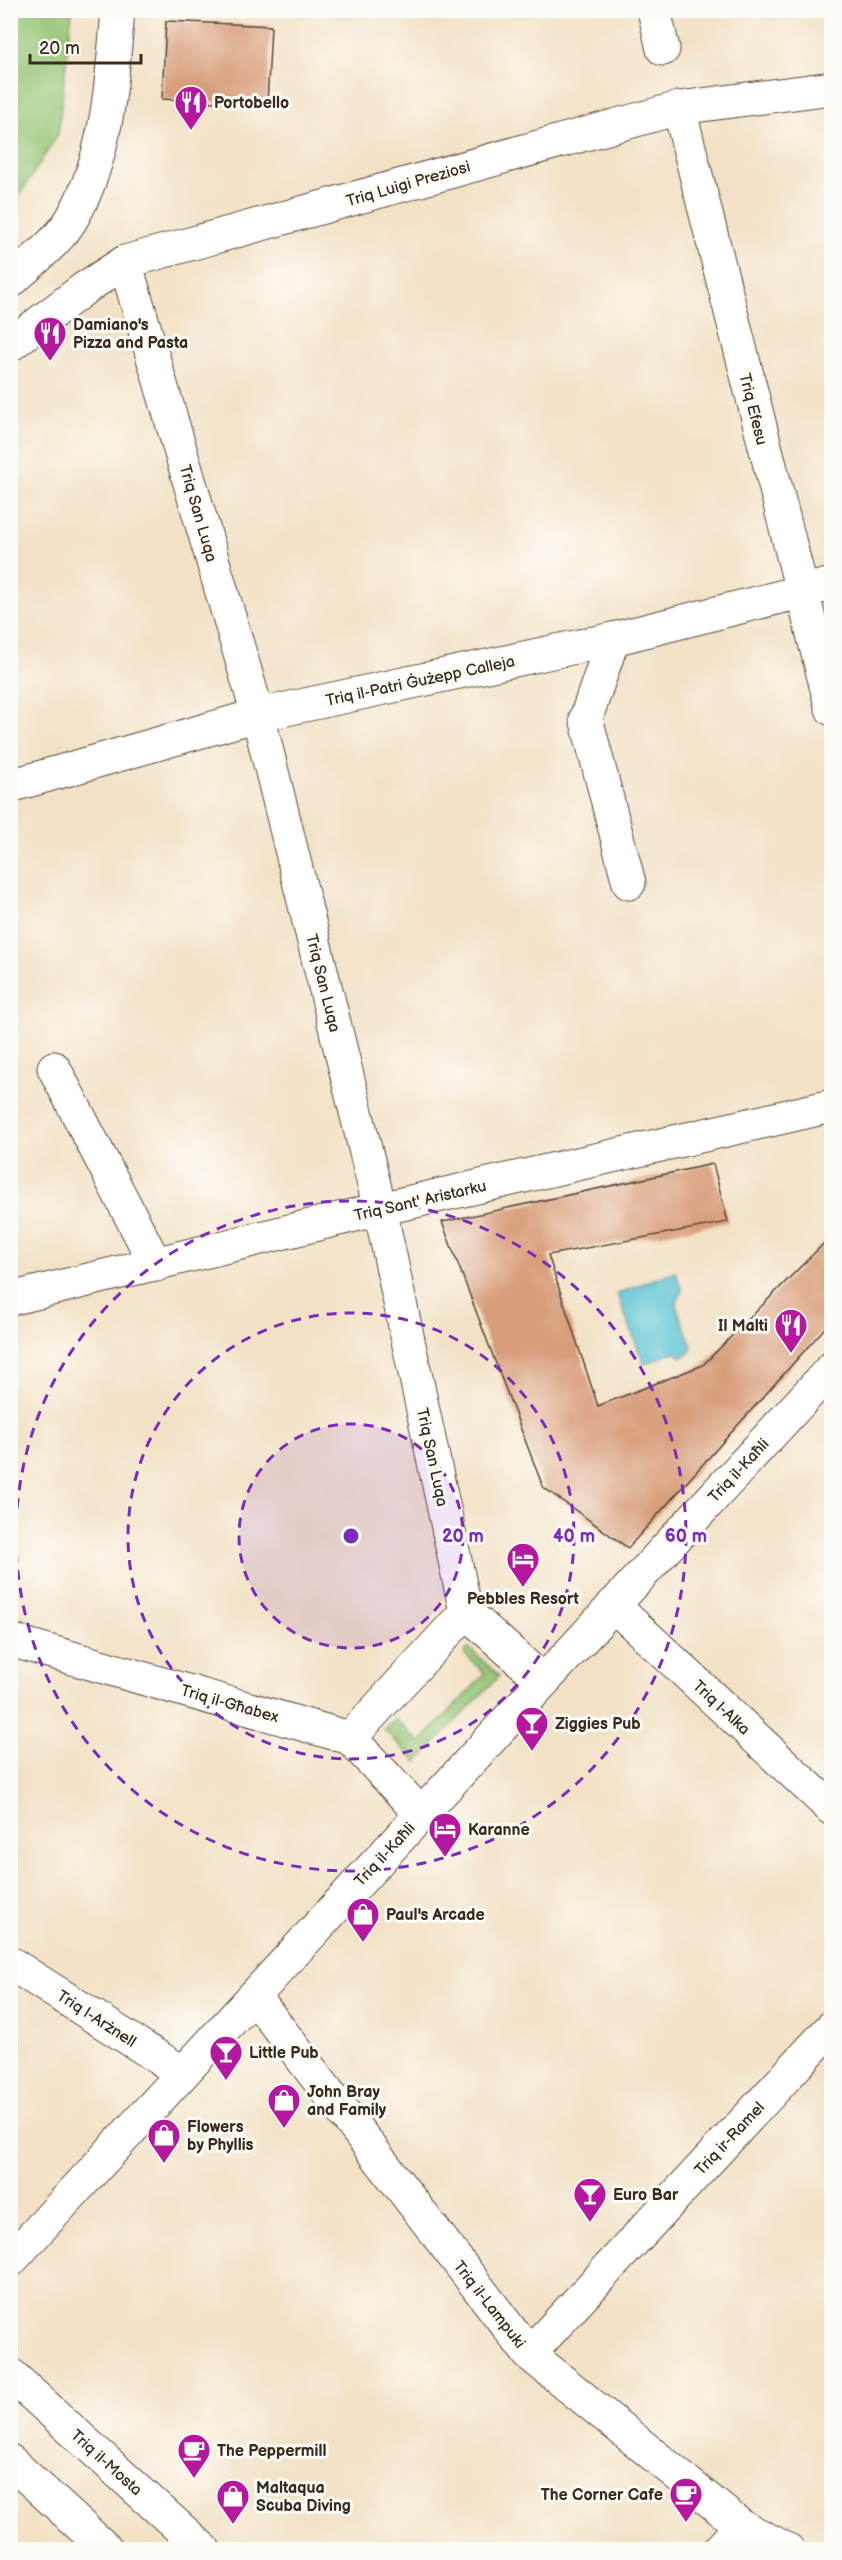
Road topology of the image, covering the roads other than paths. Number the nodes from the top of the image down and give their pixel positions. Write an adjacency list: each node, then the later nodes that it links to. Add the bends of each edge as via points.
1 (118, 10): 7 (street, via 101,147 73,216)
2 (654, 10): 3 (street)
3 (663, 49)
4 (831, 87): 5 (street, Triq Luigi Preziosi)
5 (679, 108): 6 (street, Triq Luigi Preziosi); 10 (street, Triq Efesu)
6 (125, 262): 8 (street, Triq Luigi Preziosi); 13 (street, Triq San Luqa)
7 (10, 282)
8 (10, 345)
9 (831, 584): 10 (street, Triq il-Patri Ġużepp Calleja)
10 (800, 591): 11 (street, Triq il-Patri Ġużepp Calleja); 12 (street, Triq Efesu)
11 (613, 639): 13 (street, Triq il-Patri Ġużepp Calleja); 15 (street, via 586,718)
12 (831, 709)
13 (258, 715): 14 (street, Triq il-Patri Ġużepp Calleja); 18 (street, Triq San Luqa)
14 (10, 786)
15 (629, 883)
16 (54, 1068): 19 (street)
17 (831, 1106): 18 (street, Triq Sant' Aristarku)
18 (380, 1209): 19 (street, Triq Sant' Aristarku); 23 (street, Triq San Luqa)
19 (156, 1265): 20 (street, Triq Sant' Aristarku)
20 (10, 1299)
21 (831, 1368): 22 (street, Triq il-Kaħli)
22 (613, 1605): 25 (street, Triq il-Kaħli); 27 (street, Triq l-Alka)
23 (466, 1612): 25 (street); 26 (street)
24 (10, 1640): 26 (street, Triq il-Għabex)
25 (543, 1681): 28 (street, Triq il-Kaħli)
26 (350, 1738): 28 (street)
27 (831, 1809)
28 (421, 1814): 30 (street, Triq il-Kaħli)
29 (10, 1962): 32 (street, Triq l-Arżnell)
30 (254, 1996): 32 (street, Triq il-Kaħli); 34 (street, Triq il-Lampuki)
31 (831, 2027): 34 (street, Triq ir-Ramel)
32 (183, 2073): 33 (street, Triq il-Kaħli)
33 (10, 2261)
34 (529, 2354): 37 (street, Triq il-Lampuki)
35 (10, 2374): 39 (street, Triq il-Mosta)
36 (10, 2461): 38 (street)
37 (741, 2526): 40 (street); 41 (street, Triq il-Lampuki)
38 (107, 2550)
39 (204, 2550)
40 (719, 2550)
41 (788, 2550)

